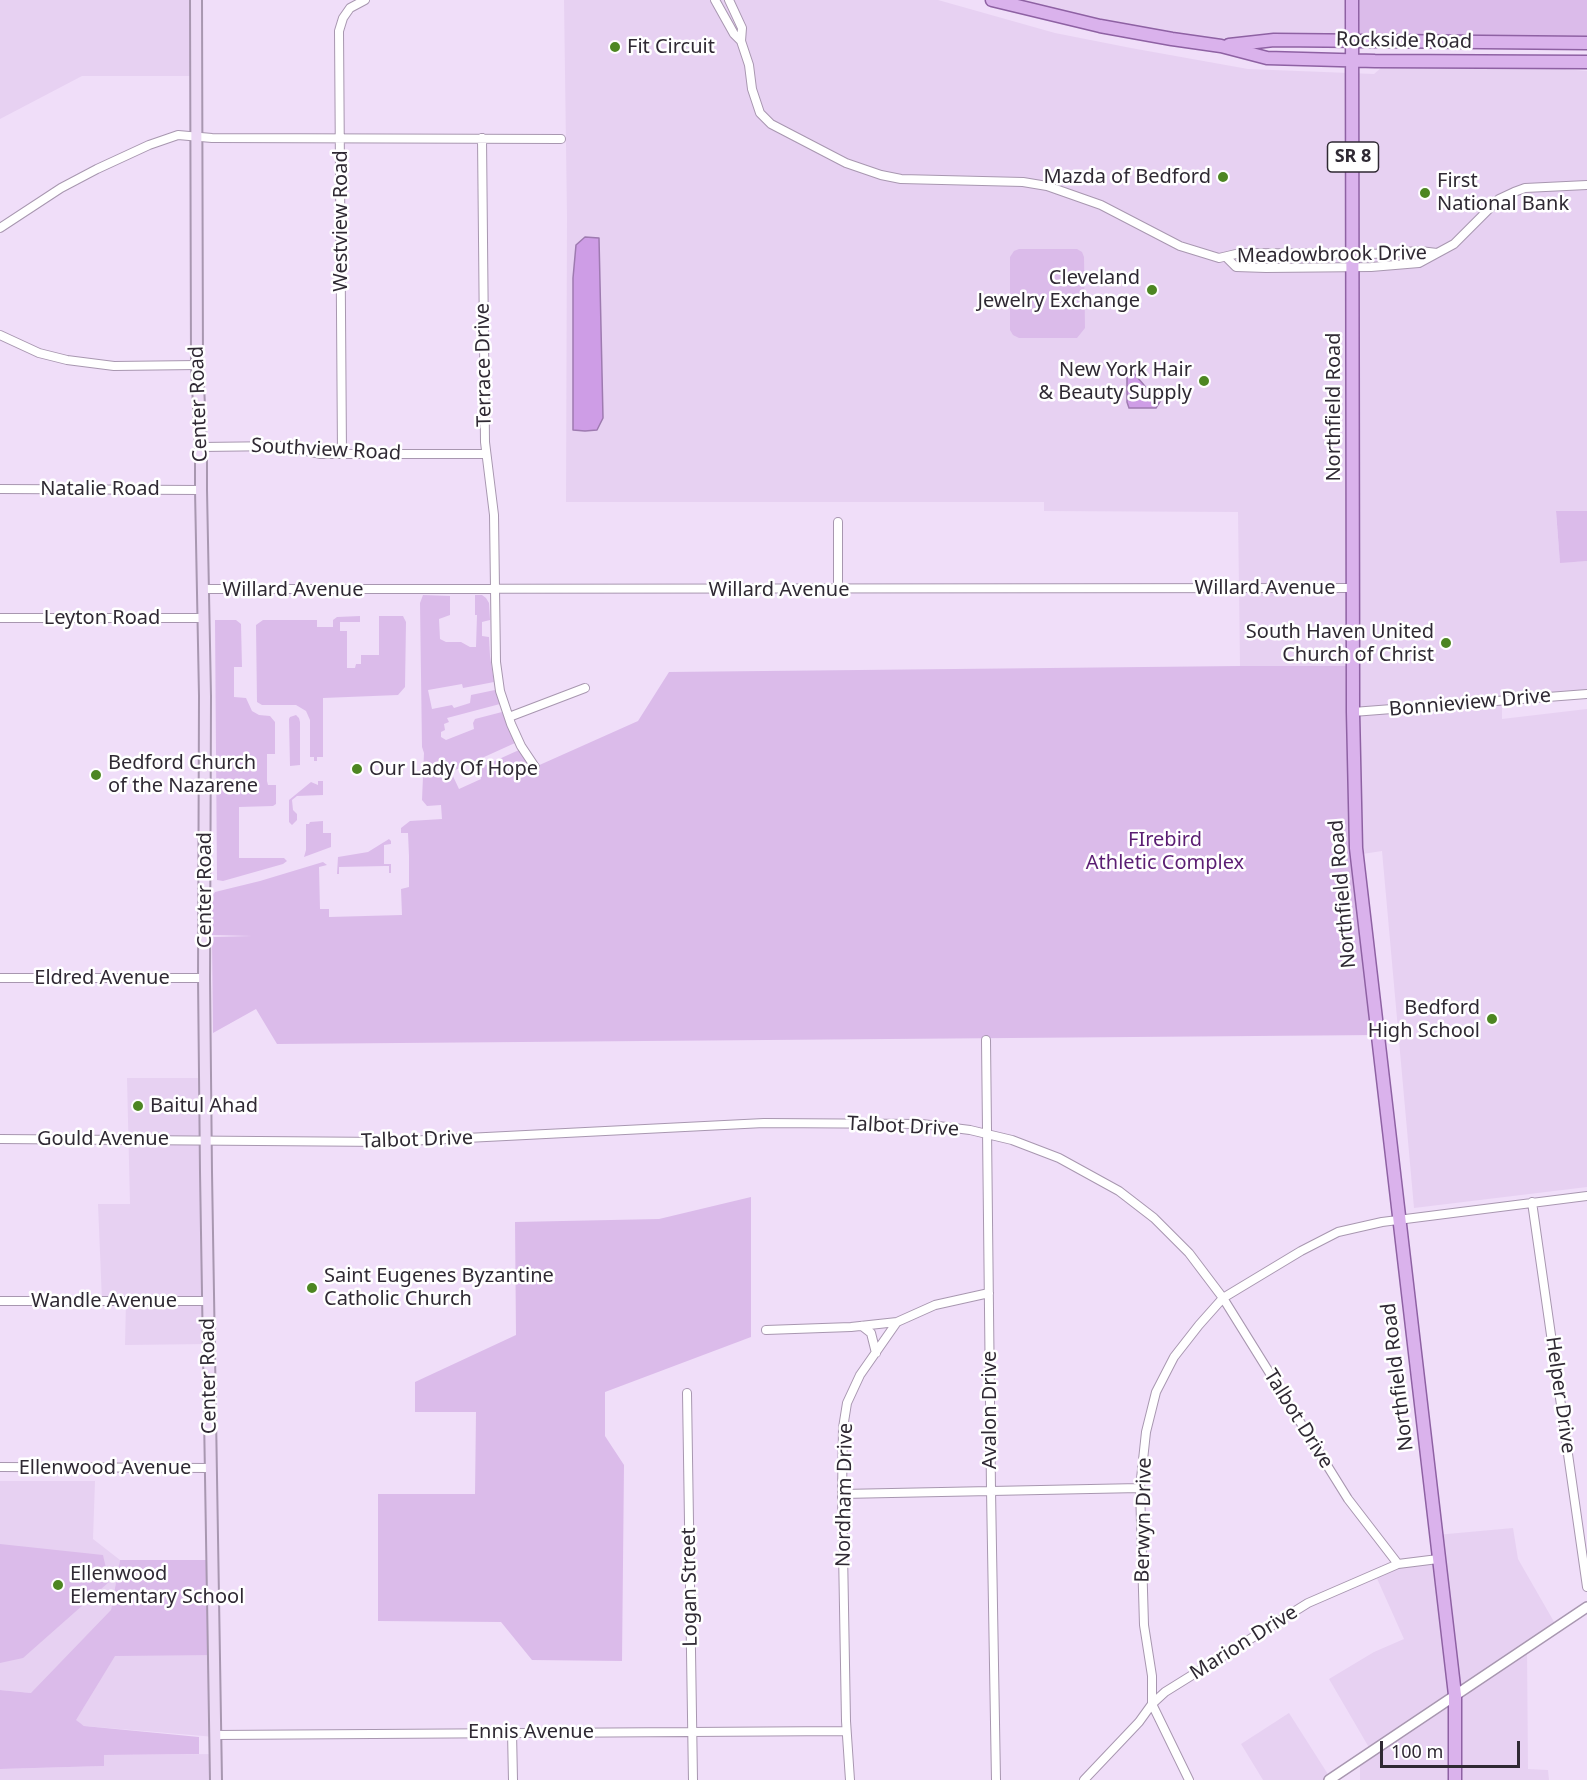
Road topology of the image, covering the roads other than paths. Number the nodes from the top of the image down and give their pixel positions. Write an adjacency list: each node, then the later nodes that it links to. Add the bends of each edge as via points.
1 (196, 0): 13 (main road, Center Road)
2 (365, 0): 14 (street, Westview Road, via 350,8 339,31)
3 (715, 0): 7 (street, Meadowbrook Drive)
4 (729, 0): 7 (street, Meadowbrook Drive, via 742,28)
5 (992, 0): 10 (main road, Rockside Road, via 1100,26)
6 (1352, 0): 8 (main road, Northfield Road / SR 8)
7 (741, 41): 21 (street, Meadowbrook Drive, via 760,113 771,124 846,163 901,179 1012,181 1047,186 1101,205 1180,246 1209,257)
8 (1353, 41): 9 (main road, Rockside Road); 10 (main road, Rockside Road, via 1274,40); 11 (main road, Northfield Road / SR 8)
9 (1587, 43)
10 (1221, 46): 11 (main road, Rockside Road, via 1267,58)
11 (1353, 60): 12 (main road, Rockside Road); 20 (main road, Northfield Road / SR 8)
12 (1587, 62)
13 (196, 136): 14 (street); 18 (street, via 173,136 97,169); 24 (main road, Center Road)
14 (340, 138): 15 (street); 27 (street, Westview Road)
15 (482, 138): 16 (street); 26 (street, Terrace Drive)
16 (561, 139)
17 (1587, 185): 19 (street, Meadowbrook Drive, via 1514,192 1499,199 1454,244)
18 (0, 228)
19 (1437, 253): 20 (street, Meadowbrook Drive); 22 (street, Meadowbrook Drive, via 1404,266)
20 (1354, 254): 21 (street, Meadowbrook Drive, via 1240,253); 22 (main road, Northfield Road / SR 8)
21 (1227, 258): 22 (street, Meadowbrook Drive, via 1236,267)
22 (1354, 267): 31 (main road, Northfield Road / SR 8)
23 (0, 335): 24 (street, via 39,353 67,360 114,366)
24 (197, 365): 25 (main road, Center Road)
25 (201, 447): 27 (street, Southview Road, via 282,446); 29 (main road, Center Road)
26 (486, 453): 27 (street, Southview Road); 33 (street, Terrace Drive, via 494,515)
27 (342, 454)
28 (0, 489): 29 (street, Natalie Road)
29 (201, 490): 32 (main road, Center Road)
30 (838, 522): 34 (street)
31 (1353, 588): 34 (street, Willard Avenue); 39 (main road, Northfield Road / SR 8)
32 (204, 589): 33 (street, Willard Avenue); 36 (main road, Center Road)
33 (494, 590): 34 (street, Willard Avenue); 40 (street, Terrace Drive, via 496,662)
34 (838, 590)
35 (0, 618): 36 (street, Leyton Road)
36 (204, 618): 43 (main road, Center Road)
37 (585, 688): 40 (street)
38 (1587, 694): 39 (street, Bonnieview Drive)
39 (1353, 712): 50 (main road, Northfield Road / SR 8, via 1356,848)
40 (508, 717): 41 (street, Terrace Drive)
41 (535, 766)
42 (0, 978): 43 (street, Eldred Avenue)
43 (204, 978): 47 (main road, Center Road)
44 (986, 1040): 45 (street, Avalon Drive)
45 (987, 1133): 47 (street, Talbot Drive, via 922,1124 764,1124 387,1142); 51 (street, Avalon Drive); 52 (street, Talbot Drive, via 1051,1155 1119,1191 1189,1253)
46 (0, 1139): 47 (street, Gould Avenue)
47 (206, 1139): 54 (main road, Center Road)
48 (1587, 1196): 49 (street, Berwyn Drive)
49 (1532, 1202): 50 (street, Berwyn Drive); 67 (street, Helper Drive)
50 (1400, 1220): 52 (street, Berwyn Drive, via 1338,1232); 65 (main road, Northfield Road / SR 8)
51 (989, 1293): 55 (street, via 944,1302); 63 (street, Avalon Drive)
52 (1223, 1298): 62 (street, Berwyn Drive, via 1174,1357 1156,1392 1146,1432); 66 (street, Talbot Drive, via 1348,1499)
53 (0, 1301): 54 (street, Wandle Avenue)
54 (208, 1301): 61 (main road, Center Road)
55 (897, 1322): 56 (street); 58 (street, Nordham Drive)
56 (862, 1326): 57 (street); 58 (street, via 872,1333)
57 (766, 1330)
58 (876, 1353): 64 (street, Nordham Drive, via 848,1403 843,1428)
59 (687, 1393): 71 (street, Logan Street)
60 (0, 1467): 61 (street, Ellenwood Avenue)
61 (210, 1468): 74 (main road, Center Road)
62 (1140, 1488): 63 (street); 70 (street, Berwyn Drive, via 1144,1625)
63 (991, 1490): 64 (street); 79 (street, Avalon Drive)
64 (842, 1494): 72 (street, Nordham Drive)
65 (1438, 1559): 66 (street, Marion Drive); 69 (main road, Northfield Road / SR 8)
66 (1398, 1564): 70 (street, Marion Drive, via 1308,1603 1165,1692)
67 (1587, 1587)
68 (1587, 1607): 69 (street)
69 (1455, 1695): 82 (street); 83 (main road, Northfield Road / SR 8)
70 (1152, 1704): 80 (street, Marion Drive); 81 (street, Berwyn Drive)
71 (692, 1731): 72 (street, Ennis Avenue); 73 (street, Ennis Avenue); 77 (street, Logan Street)
72 (846, 1731): 78 (street, Nordham Drive)
73 (512, 1732): 74 (street, Ennis Avenue); 76 (street)
74 (215, 1735): 75 (main road, Center Road)
75 (216, 1780)
76 (513, 1780)
77 (693, 1780)
78 (850, 1780)
79 (996, 1780)
80 (1084, 1780)
81 (1189, 1780)
82 (1329, 1780)
83 (1455, 1780)

